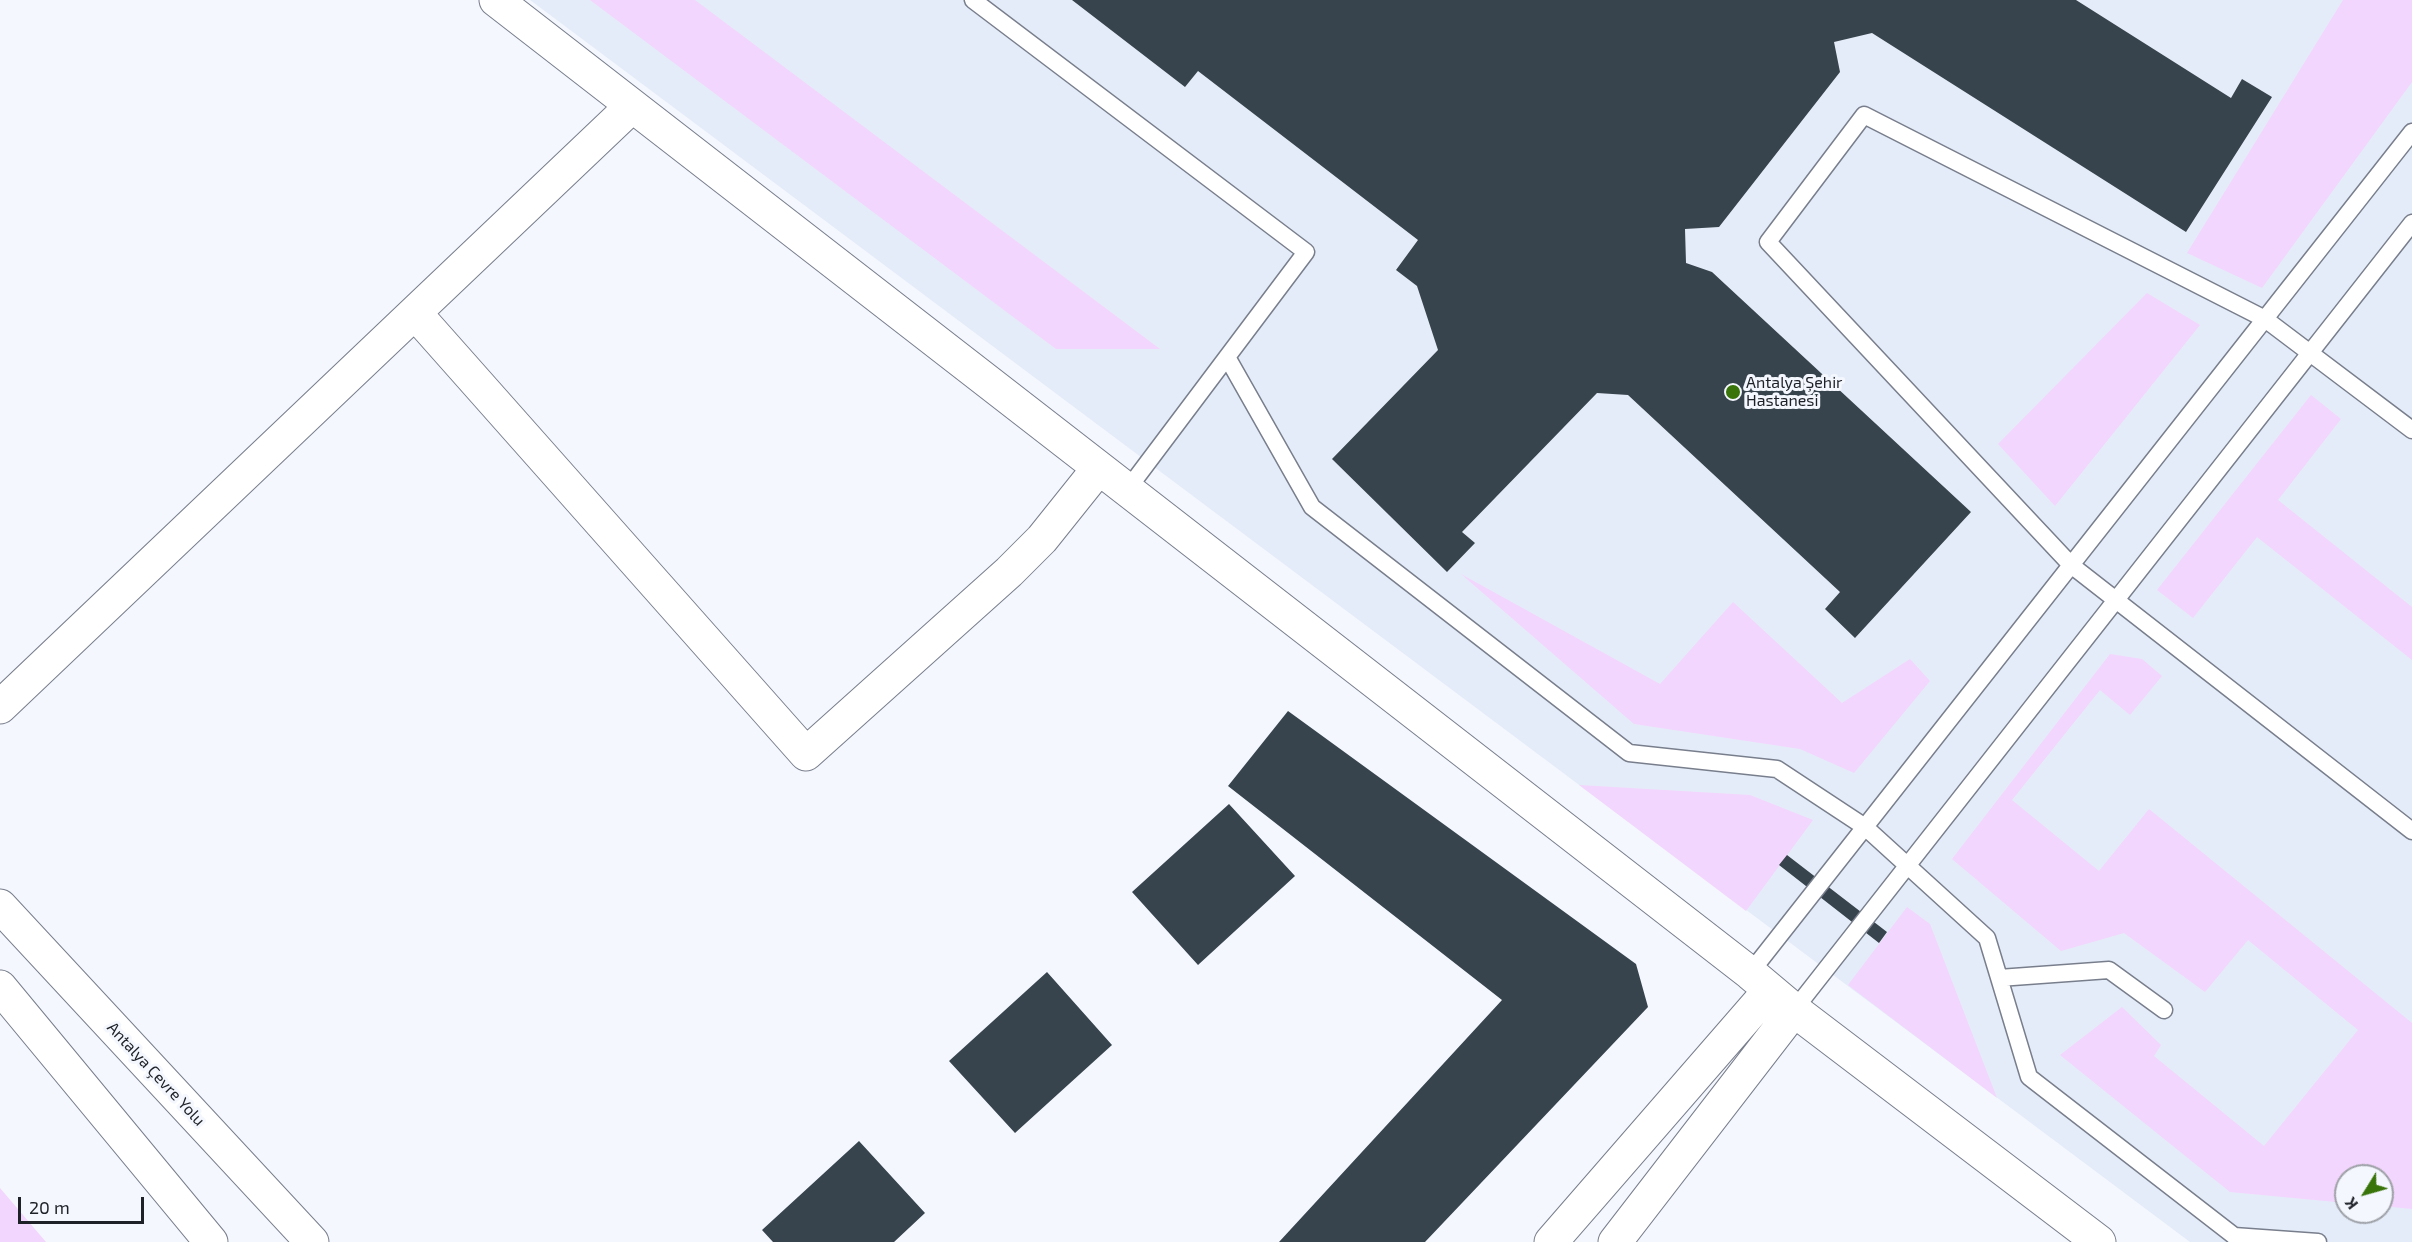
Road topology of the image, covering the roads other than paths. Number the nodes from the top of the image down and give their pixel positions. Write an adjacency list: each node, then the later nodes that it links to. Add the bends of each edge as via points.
1 (496, 0): 3 (street)
2 (973, 0): 9 (lane, via 1306,252)
3 (632, 106): 6 (street); 11 (street)
4 (2412, 132): 7 (lane)
5 (2412, 223): 8 (lane)
6 (415, 313): 11 (street, via 806,754 1009,572); 15 (street)
7 (2265, 319): 8 (lane); 13 (lane); 13 (lane, via 1864,115 1768,242)
8 (2310, 353): 10 (lane); 14 (lane)
9 (1227, 357): 12 (lane); 16 (lane, via 1312,507 1629,753 1777,769)
10 (2412, 430)
11 (1098, 469): 12 (street)
12 (1127, 490): 22 (street)
13 (2071, 565): 14 (lane); 16 (lane)
14 (2116, 600): 17 (lane); 18 (lane)
15 (0, 707)
16 (1865, 827): 18 (lane); 22 (lane)
17 (2412, 831)
18 (1907, 866): 20 (lane, via 1987,938); 22 (lane)
19 (0, 906): 26 (street, Antalya Çevre Yolu)
20 (1999, 978): 23 (lane, via 2109,970); 24 (lane, via 2029,1077)
21 (0, 987): 25 (street)
22 (1771, 991): 27 (street); 28 (street); 29 (street)
23 (2164, 1010)
24 (2238, 1239): 30 (lane)
25 (211, 1242)
26 (312, 1242)
27 (1551, 1242)
28 (1615, 1242)
29 (2099, 1242)
30 (2318, 1242)

